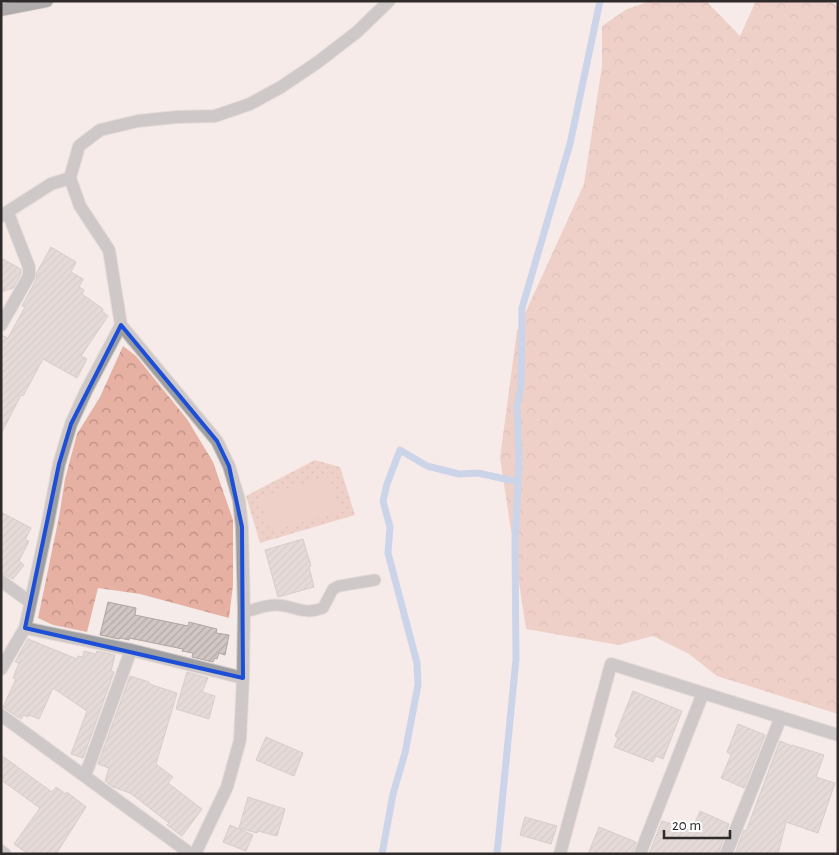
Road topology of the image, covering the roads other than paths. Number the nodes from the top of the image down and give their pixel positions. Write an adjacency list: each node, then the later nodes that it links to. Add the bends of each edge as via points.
1 (47, 1): 3 (main road)
2 (390, 1): 4 (street, via 318,62 250,104 215,116 138,121 100,130 79,146)
3 (1, 10)
4 (70, 178): 5 (street, via 51,184); 6 (street, via 80,206 109,250)
5 (5, 215): 7 (street, via 29,267 28,276)
6 (121, 324): 10 (street, via 71,424 59,464); 11 (street, via 217,441 229,466 239,500 242,527)
7 (1, 325)
8 (375, 580): 11 (lane, via 333,589 323,608 312,612 273,605)
9 (1, 581): 10 (street)
10 (30, 602): 12 (street)
11 (244, 612): 15 (street)
12 (25, 628): 13 (street); 14 (street)
13 (131, 650): 15 (street); 20 (street)
14 (1, 669)
15 (243, 678): 24 (street, via 240,740 227,787)
16 (703, 693): 18 (street); 25 (street, via 611,664); 26 (street)
17 (1, 715): 20 (street)
18 (781, 717): 19 (street); 27 (street)
19 (838, 735)
20 (85, 776): 23 (street)
21 (1, 851): 22 (street)
22 (5, 854)
23 (191, 854)
24 (195, 854)
25 (560, 854)
26 (640, 854)
27 (726, 854)

